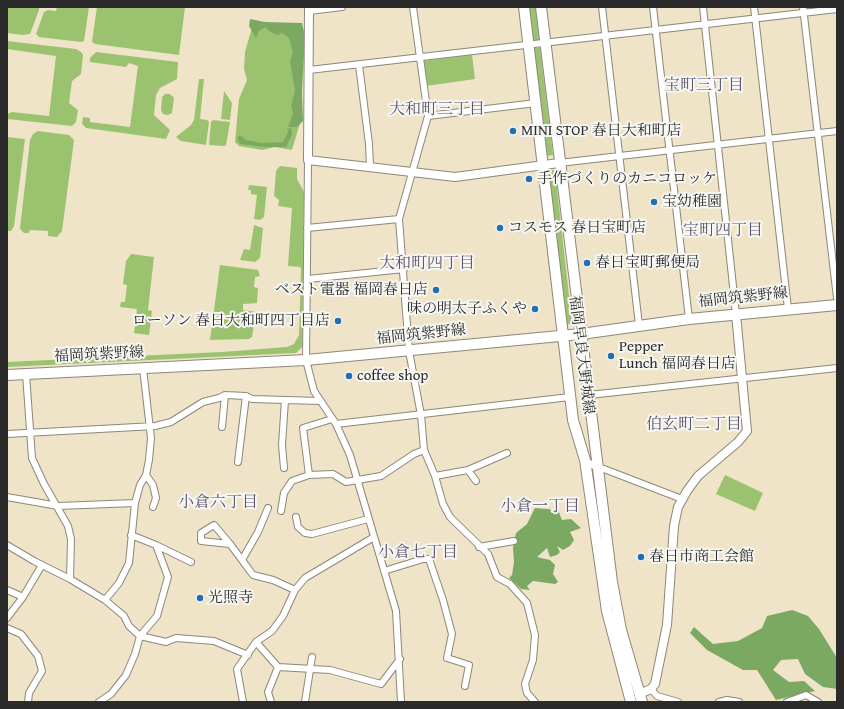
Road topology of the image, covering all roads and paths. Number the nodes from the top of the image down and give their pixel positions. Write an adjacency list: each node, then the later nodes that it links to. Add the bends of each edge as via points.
1 (342, 7): 9 (street)
2 (413, 7): 18 (street)
3 (524, 7): 17 (main road, 福岡早良大野城線)
4 (541, 7): 16 (main road, 福岡早良大野城線)
5 (602, 7): 15 (street)
6 (653, 7): 14 (street)
7 (703, 7): 13 (street)
8 (754, 7): 12 (street)
9 (309, 9): 20 (street)
10 (837, 9): 11 (street)
11 (803, 10): 12 (street); 24 (street)
12 (756, 18): 13 (street); 25 (street)
13 (705, 23): 14 (street); 26 (street)
14 (656, 30): 15 (street); 27 (street)
15 (606, 36): 16 (street); 28 (street)
16 (545, 43): 17 (street); 30 (main road, 福岡早良大野城線)
17 (528, 45): 18 (street); 21 (main road, 福岡早良大野城線)
18 (419, 58): 19 (street); 22 (street)
19 (359, 65): 20 (street); 32 (street)
20 (309, 70): 29 (street)
21 (536, 103): 22 (street); 31 (main road, 福岡早良大野城線)
22 (428, 116): 33 (street)
23 (837, 131): 24 (street)
24 (818, 134): 25 (street); 38 (street)
25 (770, 139): 26 (street); 40 (street)
26 (719, 145): 27 (street); 41 (street)
27 (670, 151): 28 (street); 42 (street)
28 (620, 157): 30 (street); 43 (street)
29 (308, 160): 32 (street); 35 (street)
30 (559, 163): 31 (street); 44 (main road, 福岡早良大野城線)
31 (542, 165): 33 (street, via 454,177); 45 (main road, 福岡早良大野城線)
32 (370, 167): 33 (street)
33 (411, 172): 34 (street)
34 (399, 219): 35 (street); 36 (street)
35 (307, 228): 37 (street)
36 (404, 269): 37 (street); 46 (street)
37 (308, 279): 47 (street)
38 (837, 298)
39 (837, 305): 40 (main road, 福岡筑紫野線)
40 (788, 309): 41 (main road, 福岡筑紫野線)
41 (736, 314): 42 (main road, 福岡筑紫野線); 52 (street)
42 (689, 319): 43 (main road, 福岡筑紫野線)
43 (639, 325): 44 (main road, 福岡筑紫野線)
44 (581, 334): 45 (main road, 福岡筑紫野線); 54 (main road, 福岡早良大野城線)
45 (564, 335): 46 (main road, 福岡筑紫野線); 56 (main road, 福岡早良大野城線)
46 (410, 352): 47 (main road, 福岡筑紫野線); 59 (street)
47 (306, 360): 48 (main road, 福岡筑紫野線); 58 (street, via 314,391)
48 (143, 368): 50 (main road, 福岡筑紫野線); 61 (street)
49 (837, 368): 52 (street)
50 (26, 374): 51 (main road, 福岡筑紫野線); 63 (street)
51 (7, 375)
52 (742, 378): 54 (street); 79 (street, via 747,431 738,442 698,476)
53 (225, 395): 55 (street); 61 (street, via 203,402 171,422); 62 (street)
54 (588, 395): 70 (main road, 福岡早良大野城線)
55 (246, 396): 57 (street, via 252,399); 68 (street)
56 (570, 397): 59 (street); 67 (main road, 福岡早良大野城線, via 573,420)
57 (285, 400): 58 (street); 69 (street, via 282,445)
58 (320, 401): 60 (street)
59 (421, 414): 60 (street); 65 (street)
60 (334, 421): 73 (street, via 303,428); 75 (street, via 350,455)
61 (148, 426): 63 (street); 72 (street, via 151,438)
62 (222, 427)
63 (29, 432): 64 (street); 81 (street, via 32,458)
64 (7, 434)
65 (424, 450): 74 (street); 75 (street, via 381,476)
66 (507, 453): 71 (street)
67 (586, 460): 70 (street); 77 (main road, 福岡早良大野城線)
68 (238, 462)
69 (284, 468)
70 (597, 468): 77 (street); 79 (street); 114 (main road, 福岡早良大野城線, via 620,630)
71 (468, 470): 74 (street); 76 (street)
72 (146, 475): 80 (street); 82 (street, via 153,485 156,498)
73 (309, 475): 75 (street, via 333,474 346,482); 84 (street, via 292,481 284,493)
74 (436, 476): 93 (street, via 443,504 450,517)
75 (357, 479): 86 (street)
76 (476, 481)
77 (589, 482): 122 (main road, 福岡早良大野城線, via 606,611)
78 (7, 497): 81 (street)
79 (682, 499): 113 (street, via 674,526 666,625 655,684)
80 (135, 503): 81 (street); 87 (street)
81 (58, 506): 98 (street, via 71,539)
82 (153, 507)
83 (268, 508): 94 (street)
84 (281, 511)
85 (296, 517): 86 (street, via 298,527 305,533 312,534)
86 (368, 519): 88 (street)
87 (131, 535): 92 (street); 102 (street, via 131,552 125,574)
88 (374, 537): 97 (street); 100 (street, via 305,578)
89 (514, 540): 93 (street)
90 (230, 544): 90 (street, via 214,525 201,533 201,541); 94 (street)
91 (7, 545): 96 (street)
92 (156, 545): 95 (street); 105 (street, via 168,577 156,616)
93 (479, 547): 121 (street, via 488,554 497,577 510,584 527,603 535,635 533,660 525,684 527,693)
94 (242, 560): 100 (street, via 253,576 273,580)
95 (191, 562)
96 (42, 565): 98 (street); 101 (street)
97 (384, 571): 109 (street, via 396,611); 112 (street, via 429,559 452,634 447,658 468,665)
98 (70, 579): 102 (street)
99 (7, 590): 101 (street)
100 (295, 590): 106 (street, via 276,626)
101 (23, 597): 103 (street)
102 (105, 600): 105 (street, via 124,616 129,626)
103 (7, 618)
104 (7, 628): 115 (street, via 21,634 38,656 42,671 29,693)
105 (140, 636): 107 (street, via 166,642 176,638 214,641); 116 (street, via 126,676 111,694)
106 (256, 642): 107 (street); 110 (street)
107 (248, 655): 117 (street, via 237,669)
108 (312, 657): 111 (street)
109 (400, 659): 111 (street, via 381,684 330,670); 120 (street)
110 (278, 667): 111 (street); 118 (street, via 268,692)
111 (311, 669): 119 (street)
112 (465, 686)
113 (651, 689): 114 (street); 123 (street, via 657,696)
114 (639, 700)
115 (28, 702)
116 (99, 702)
117 (243, 702)
118 (271, 702)
119 (305, 702)
120 (401, 702)
121 (535, 702)
122 (631, 702)
123 (678, 702)
124 (719, 702): 125 (street)
125 (739, 702)
126 (787, 702): 127 (street, via 806,695)
127 (818, 702)

